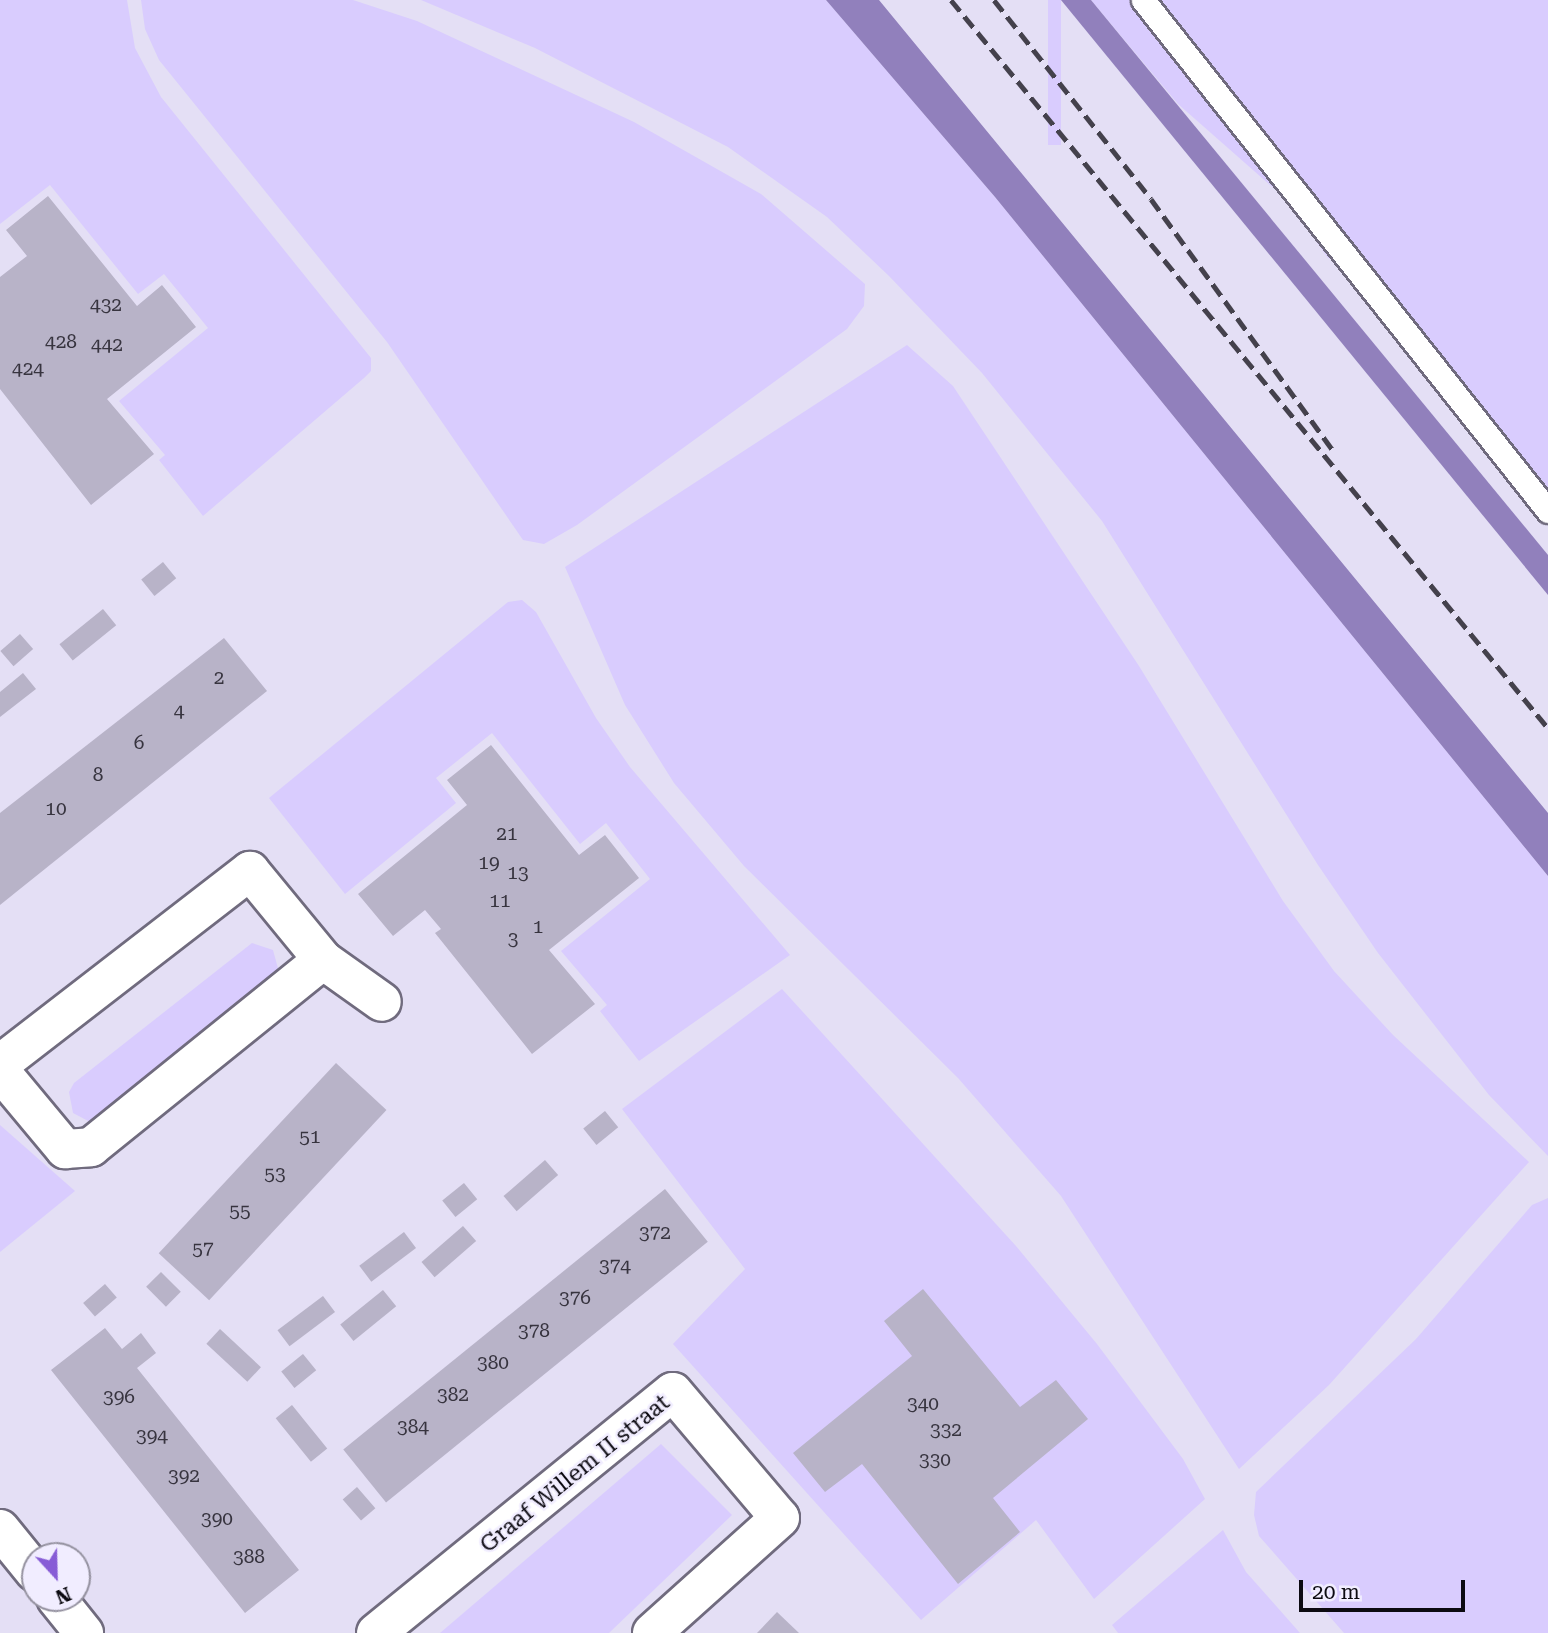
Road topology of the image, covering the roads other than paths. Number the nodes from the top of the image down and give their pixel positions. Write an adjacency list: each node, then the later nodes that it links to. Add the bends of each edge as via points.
1 (1143, 0): 2 (lane)
2 (1548, 511)
3 (323, 960): 4 (street); 5 (street, via 250,872); 6 (street, via 91,1147 65,1149)
4 (382, 1002)
5 (0, 1064)
6 (0, 1071)
7 (0, 1529): 8 (street)
8 (21, 1555)
9 (67, 1612): 10 (street)
10 (84, 1633)
11 (376, 1633): 12 (street, Graaf Willem II straat, via 673,1392 780,1518)
12 (652, 1633)

